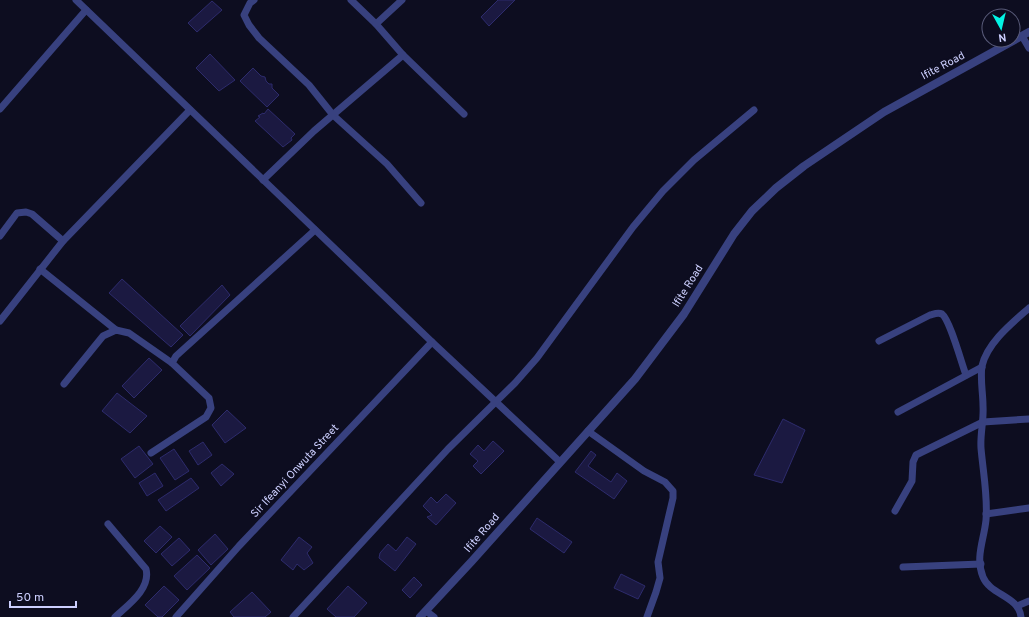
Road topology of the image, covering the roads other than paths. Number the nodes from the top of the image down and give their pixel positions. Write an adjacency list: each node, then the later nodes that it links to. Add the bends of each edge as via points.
1 (76, 0): 5 (street)
2 (254, 0): 14 (street, via 244,15 249,25 259,38 309,85)
3 (352, 0): 6 (street)
4 (402, 0): 6 (street)
5 (86, 10): 10 (street); 11 (street)
6 (376, 24): 9 (street)
7 (1026, 34): 8 (street); 34 (street, Ifite Road, via 884,112 776,188 752,211 734,234 684,314 635,379)
8 (1029, 48)
9 (403, 55): 13 (street); 14 (street)
10 (0, 109)
11 (190, 110): 15 (street); 19 (street)
12 (754, 110): 30 (street, via 694,160 663,191 633,227 537,358)
13 (464, 114)
14 (333, 115): 15 (street); 16 (street, via 387,164)
15 (263, 180): 17 (street)
16 (421, 203)
17 (315, 230): 25 (street); 26 (street, via 176,356)
18 (0, 236): 19 (street, via 17,213 26,212 32,214)
19 (63, 241): 20 (street)
20 (40, 270): 22 (street); 23 (street)
21 (1029, 308): 27 (street, via 1003,332 991,348)
22 (0, 321)
23 (116, 330): 26 (street, via 128,333); 29 (street, via 103,336)
24 (879, 341): 28 (street, via 930,315 942,314)
25 (432, 342): 30 (street); 47 (street, Sir Ifeanyi Onwuta Street, via 239,546)
26 (172, 363): 35 (street, via 209,398 211,408 206,417)
27 (982, 367): 28 (street); 33 (street)
28 (966, 375): 31 (street)
29 (64, 384)
30 (496, 401): 36 (street); 48 (street, via 448,449)
31 (898, 412)
32 (1029, 419): 33 (street)
33 (983, 422): 38 (street, via 916,455 912,481); 39 (street, via 981,446)
34 (588, 431): 36 (street, Ifite Road); 50 (street, via 644,471 665,482 673,492 658,562 660,578)
35 (152, 453)
36 (560, 462): 45 (street, Ifite Road)
37 (1029, 508): 39 (street)
38 (895, 511)
39 (986, 514): 41 (street, via 979,550)
40 (108, 524): 46 (street, via 148,575 142,591)
41 (981, 564): 42 (street); 44 (street, via 983,577 988,586)
42 (903, 567)
43 (1029, 601): 44 (street)
44 (1017, 606): 51 (street)
45 (423, 614): 49 (street)
46 (115, 617)
47 (176, 617)
48 (293, 617)
49 (434, 617)
50 (647, 617)
51 (1021, 617)

